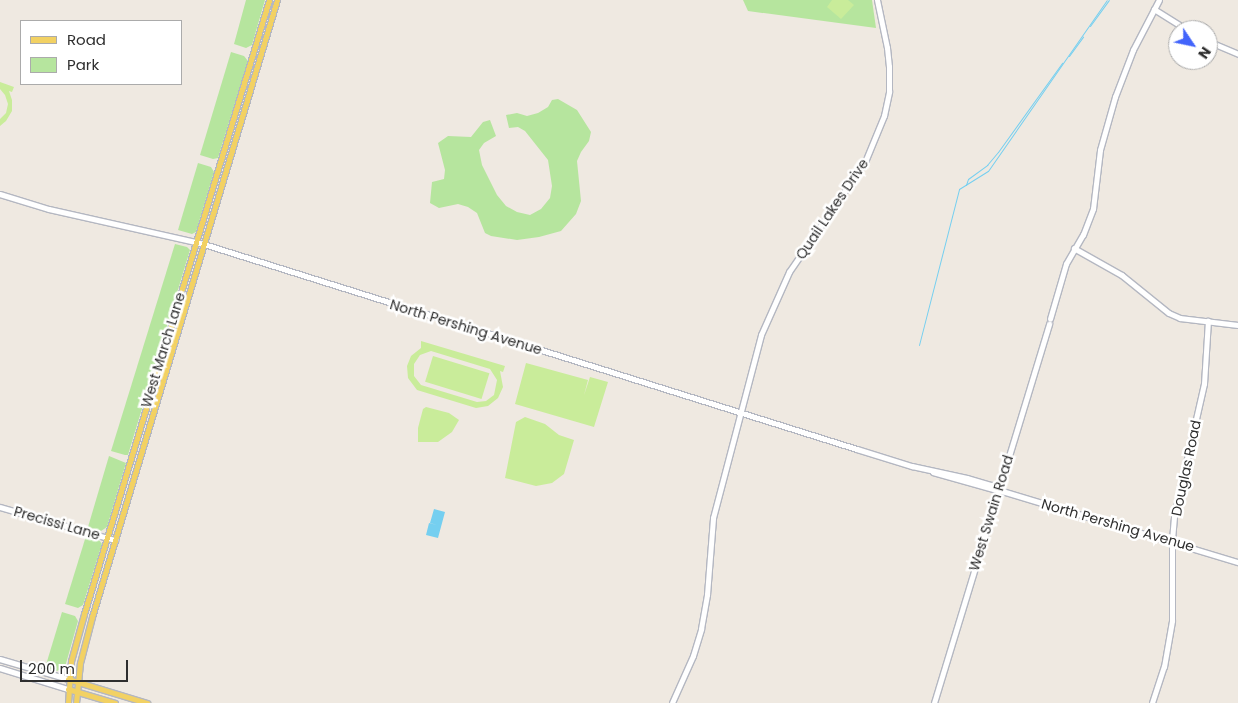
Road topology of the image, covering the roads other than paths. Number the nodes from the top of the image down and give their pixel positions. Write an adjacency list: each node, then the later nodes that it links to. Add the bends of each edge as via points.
1 (269, 0): 10 (main road, West March Lane)
2 (278, 0): 11 (main road, West March Lane)
3 (877, 0): 15 (main road, Quail Lakes Drive, via 889,67 889,92 882,125 864,162 780,289 761,335)
4 (1159, 0): 5 (main road, West Swain Road)
5 (1154, 9): 6 (main road); 12 (main road, West Swain Road, via 1133,50 1115,97 1099,154 1092,209 1083,235)
6 (1172, 20)
7 (1218, 45): 8 (main road)
8 (1238, 54)
9 (0, 194): 10 (main road, North Pershing Avenue, via 49,209)
10 (196, 242): 11 (main road, North Pershing Avenue); 18 (main road, West March Lane)
11 (204, 244): 15 (main road, North Pershing Avenue); 19 (main road, West March Lane)
12 (1074, 248): 13 (main road, via 1122,276 1169,313 1180,318); 16 (main road, West Swain Road, via 1066,264)
13 (1208, 321): 14 (main road); 20 (main road, Douglas Road, via 1204,384 1180,485)
14 (1238, 325)
15 (740, 412): 16 (main road, North Pershing Avenue); 32 (main road, Quail Lakes Drive, via 713,518 702,629)
16 (999, 490): 20 (main road, North Pershing Avenue); 33 (main road, West Swain Road)
17 (0, 506): 18 (main road, Precissi Lane)
18 (107, 537): 19 (main road, Precissi Lane); 24 (main road, West March Lane)
19 (115, 540): 25 (main road, West March Lane)
20 (1172, 540): 21 (main road, North Pershing Avenue); 34 (main road, Douglas Road, via 1172,621 1164,667)
21 (1238, 562)
22 (0, 659): 24 (main road)
23 (0, 668): 26 (main road)
24 (68, 679): 25 (main road); 26 (main road, West March Lane)
25 (77, 682): 27 (main road, West March Lane); 31 (main road)
26 (68, 689): 27 (main road); 28 (main road, West March Lane)
27 (76, 692): 29 (main road, West March Lane); 30 (main road)
28 (68, 703)
29 (76, 703)
30 (115, 703)
31 (147, 703)
32 (672, 703)
33 (934, 703)
34 (1152, 703)

